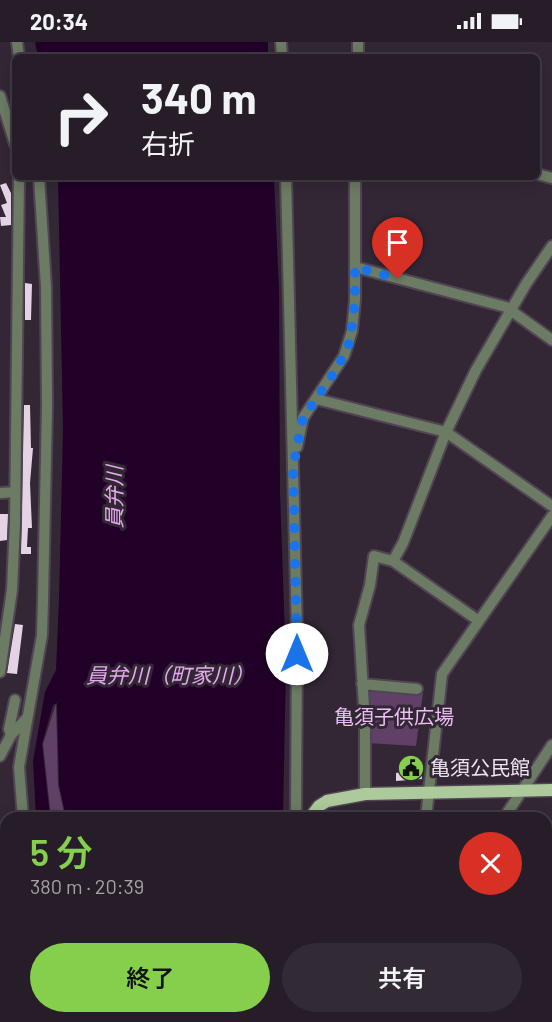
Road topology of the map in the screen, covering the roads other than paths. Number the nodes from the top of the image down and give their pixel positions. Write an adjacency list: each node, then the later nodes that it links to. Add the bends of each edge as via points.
1 (0, 96): 2 (street)
2 (12, 134)
3 (19, 180): 14 (street)
4 (39, 180): 24 (street, via 46,299 43,600 42,634)
5 (286, 180): 13 (street)
6 (355, 180): 8 (street)
7 (552, 246): 9 (street)
8 (355, 267): 9 (street); 11 (street, via 350,341)
9 (510, 310): 10 (street); 12 (street)
10 (552, 340)
11 (316, 399): 12 (street); 13 (street, via 303,418)
12 (446, 432): 16 (street); 18 (street)
13 (293, 467): 33 (street)
14 (15, 492): 15 (street); 20 (street, via 12,590)
15 (0, 493)
16 (552, 506)
17 (552, 516): 19 (street)
18 (393, 561): 19 (street); 21 (street, via 374,556 359,625)
19 (479, 621): 29 (street, via 442,674)
20 (0, 672)
21 (362, 684): 22 (street); 31 (street)
22 (417, 689)
23 (15, 700): 25 (street, via 9,729)
24 (27, 718): 25 (street); 32 (street, via 19,767)
25 (12, 735): 27 (street)
26 (552, 745): 30 (street)
27 (0, 756)
28 (552, 790): 30 (main road)
29 (427, 792): 30 (main road); 31 (main road); 35 (street)
30 (521, 792): 36 (street)
31 (365, 794): 34 (main road, via 327,801)
32 (22, 812)
33 (296, 812)
34 (314, 812)
35 (426, 812)
36 (508, 812)

